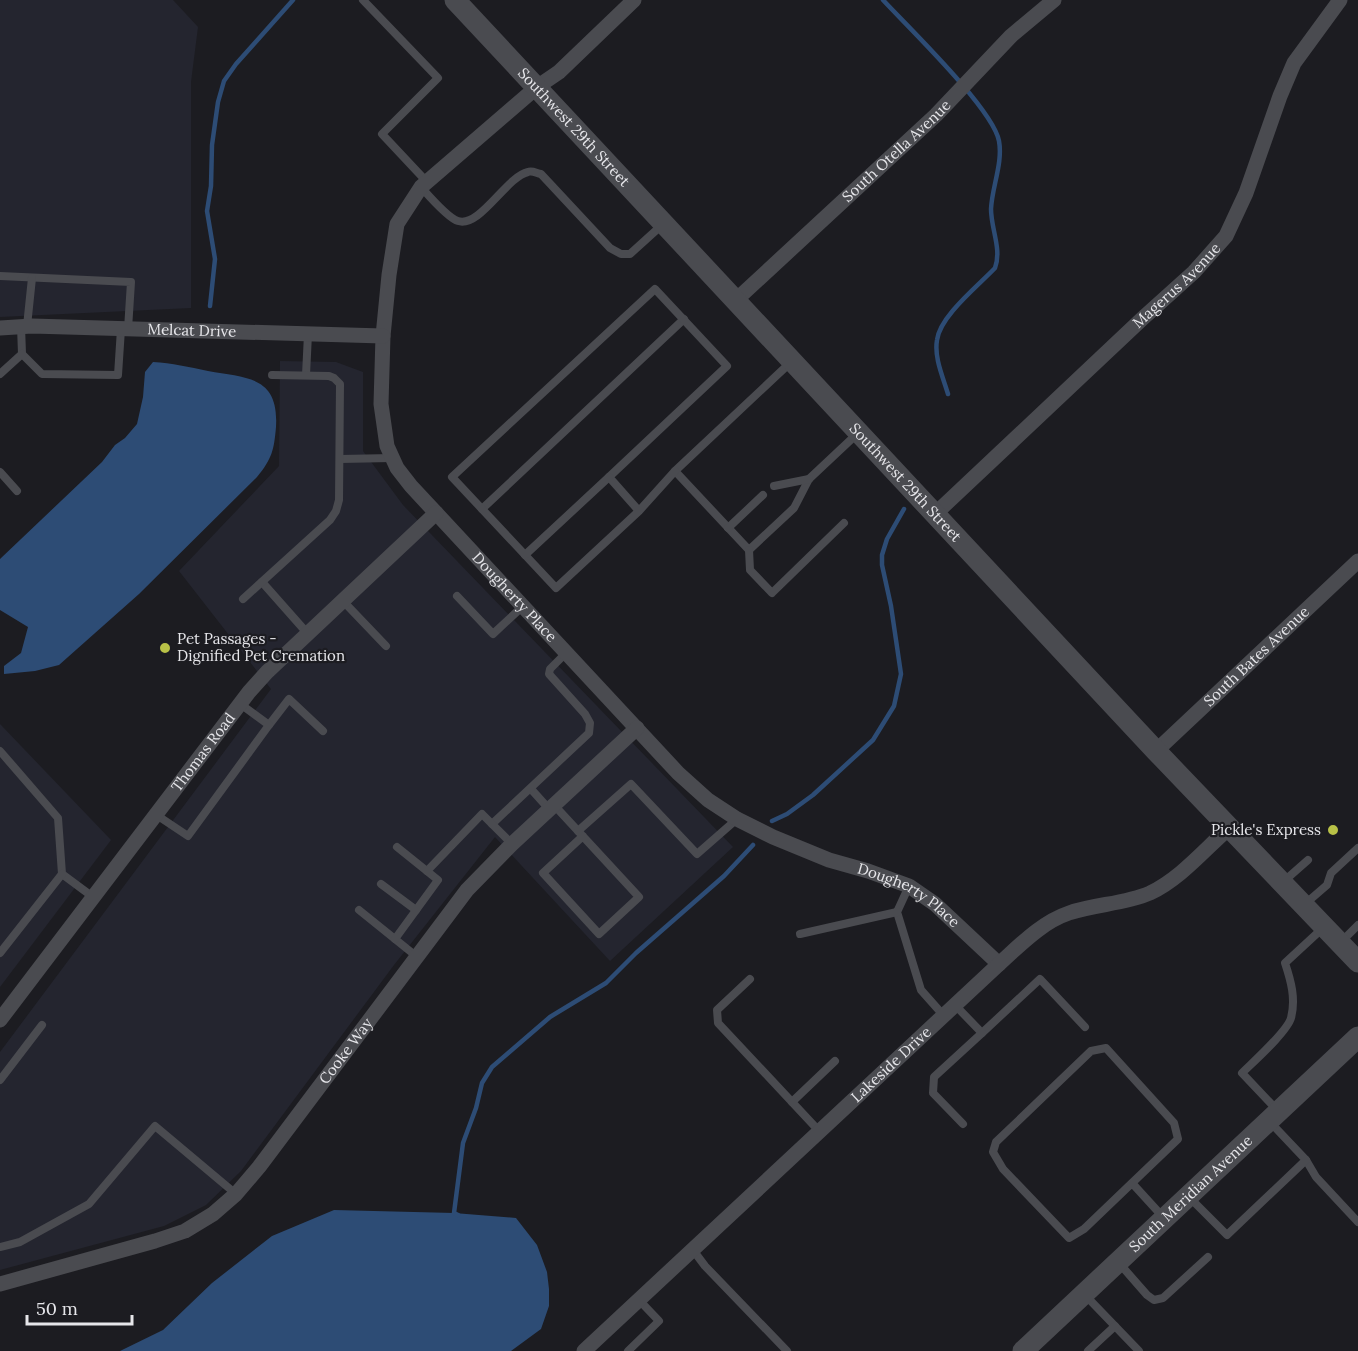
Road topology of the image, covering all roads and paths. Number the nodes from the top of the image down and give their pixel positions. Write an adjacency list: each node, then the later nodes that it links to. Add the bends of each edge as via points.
1 (363, 0): 7 (lane, via 438,78 382,134)
2 (455, 0): 6 (street, Southwest 29th Street)
3 (634, 0): 6 (street, Dougherty Place, via 559,72)
4 (1054, 0): 11 (street, South Otella Avenue, via 1011,36 936,115)
5 (1334, 1): 36 (street, Magerus Avenue, via 1294,63 1226,236 1194,272)
6 (537, 87): 7 (street, Dougherty Place); 8 (street, Southwest 29th Street)
7 (424, 184): 8 (lane, via 456,221 465,222 520,175 530,171 541,174 610,248 621,254 630,254); 17 (street, Dougherty Place, via 398,224)
8 (664, 223): 11 (street, Southwest 29th Street)
9 (0, 276): 10 (lane)
10 (32, 278): 13 (lane); 15 (lane, via 131,282)
11 (736, 300): 19 (street, Southwest 29th Street)
12 (684, 319): 28 (lane, via 727,366); 33 (lane); 33 (lane, via 655,289 452,477)
13 (24, 326): 14 (street, Melcat Drive); 15 (street, Melcat Drive); 18 (lane)
14 (0, 327)
15 (125, 329): 16 (street, Melcat Drive); 18 (lane, via 118,375 42,374)
16 (308, 334): 17 (street, Melcat Drive); 22 (lane)
17 (383, 336): 24 (street, Dougherty Place, via 382,425)
18 (22, 354): 20 (lane)
19 (792, 361): 23 (street, Southwest 29th Street); 26 (lane)
20 (0, 374)
21 (272, 375): 22 (lane)
22 (306, 375): 25 (lane, via 329,376 340,384)
23 (858, 432): 29 (lane); 36 (street, Southwest 29th Street)
24 (392, 458): 25 (lane); 35 (street, Dougherty Place)
25 (340, 459): 42 (lane, via 336,511)
26 (675, 471): 34 (lane); 38 (lane)
27 (0, 472): 31 (lane)
28 (609, 477): 34 (lane); 40 (lane)
29 (809, 479): 30 (lane); 39 (lane, via 794,508)
30 (774, 486)
31 (17, 491)
32 (763, 495): 38 (lane)
33 (482, 509): 40 (lane)
34 (639, 511): 40 (lane, via 556,588)
35 (436, 513): 45 (street, Thomas Road); 46 (street, Dougherty Place)
36 (934, 515): 55 (street, Southwest 29th Street)
37 (844, 523): 39 (lane, via 772,593 750,570)
38 (728, 528): 39 (lane)
39 (749, 550)
40 (525, 555)
41 (1358, 561): 55 (street, South Bates Avenue)
42 (262, 582): 44 (lane); 47 (lane)
43 (457, 596): 46 (lane, via 493,634)
44 (243, 599)
45 (343, 601): 47 (street, Thomas Road); 48 (lane)
46 (523, 606): 49 (street, Dougherty Place)
47 (308, 634): 50 (street, Thomas Road)
48 (386, 646)
49 (566, 653): 52 (street, Dougherty Place); 56 (lane, via 549,674 585,714 590,723 589,733)
50 (239, 703): 51 (lane); 58 (street, Thomas Road)
51 (269, 725): 53 (lane, via 290,699); 58 (lane, via 188,836)
52 (637, 728): 57 (street, Cooke Way); 59 (street, Dougherty Place, via 678,773)
53 (322, 731)
54 (0, 751): 68 (lane, via 58,818)
55 (1156, 751): 61 (street, Southwest 29th Street)
56 (531, 789): 57 (lane); 60 (lane)
57 (552, 807): 62 (lane); 63 (street, Cooke Way)
58 (155, 814): 72 (street, Thomas Road)
59 (737, 819): 62 (lane, via 697,854 631,784); 71 (street, Dougherty Place, via 829,860)
60 (492, 824): 63 (lane); 67 (lane, via 482,814)
61 (1228, 828): 69 (street, Southwest 29th Street); 85 (street, Lakeside Drive, via 1173,878 1150,893 1069,913 1042,926)
62 (581, 834): 62 (lane, via 639,897 599,934 543,873)
63 (512, 844): 83 (street, Cooke Way, via 467,890)
64 (397, 847): 67 (lane)
65 (1358, 848): 73 (lane)
66 (1308, 860): 69 (lane)
67 (427, 871): 75 (lane, via 438,880)
68 (62, 874): 72 (lane); 82 (lane)
69 (1282, 883): 73 (street, Southwest 29th Street)
70 (381, 884): 75 (lane)
71 (909, 886): 76 (lane); 85 (street, Dougherty Place)
72 (93, 897): 89 (street, Thomas Road)
73 (1304, 905): 78 (street, Southwest 29th Street)
74 (359, 910): 80 (lane)
75 (417, 910): 80 (lane)
76 (897, 912): 79 (lane); 88 (lane, via 921,990)
77 (1358, 925): 81 (lane)
78 (1325, 926): 81 (street, Southwest 29th Street); 97 (lane, via 1285,963 1293,988 1291,1019 1242,1073)
79 (800, 934)
80 (395, 939): 83 (lane)
81 (1340, 942): 84 (street, Southwest 29th Street)
82 (0, 953)
83 (416, 956): 102 (street, Cooke Way)
84 (1358, 962)
85 (999, 964): 87 (street, Lakeside Drive)
86 (750, 979): 96 (lane, via 717,1010 718,1023)
87 (956, 1005): 88 (street, Lakeside Drive); 92 (lane)
88 (944, 1016): 99 (street, Lakeside Drive)
89 (0, 1020)
90 (42, 1025): 95 (lane)
91 (1085, 1028): 92 (lane, via 1040,979)
92 (982, 1033): 98 (lane, via 934,1077 933,1093)
93 (1358, 1037): 97 (street, South Meridian Avenue)
94 (835, 1061): 96 (lane)
95 (1, 1076)
96 (792, 1102): 99 (lane)
97 (1274, 1116): 100 (lane); 103 (street, South Meridian Avenue)
98 (963, 1124)
99 (820, 1132): 107 (street, Lakeside Drive)
100 (1306, 1160): 103 (lane, via 1227,1235); 105 (lane, via 1316,1177)
101 (1132, 1183): 101 (lane, via 1178,1140 1174,1123 1106,1048 1092,1051 996,1142 993,1152 1003,1169 1070,1238); 104 (lane)
102 (236, 1194): 106 (lane, via 155,1126 89,1204 20,1242); 110 (street, Cooke Way, via 185,1231)
103 (1188, 1196): 104 (street, South Meridian Avenue)
104 (1164, 1218): 109 (street, South Meridian Avenue)
105 (1358, 1222)
106 (0, 1247)
107 (693, 1250): 112 (street, Lakeside Drive); 116 (lane)
108 (1208, 1257): 109 (lane, via 1163,1298 1154,1300)
109 (1118, 1262): 111 (street, South Meridian Avenue)
110 (0, 1284)
111 (1084, 1294): 113 (lane); 117 (street, South Meridian Avenue)
112 (639, 1300): 114 (street, Lakeside Drive); 115 (lane, via 659,1321)
113 (1115, 1326): 118 (lane); 119 (lane)
114 (584, 1351)
115 (628, 1351)
116 (787, 1351)
117 (1023, 1351)
118 (1088, 1351)
119 (1138, 1351)

